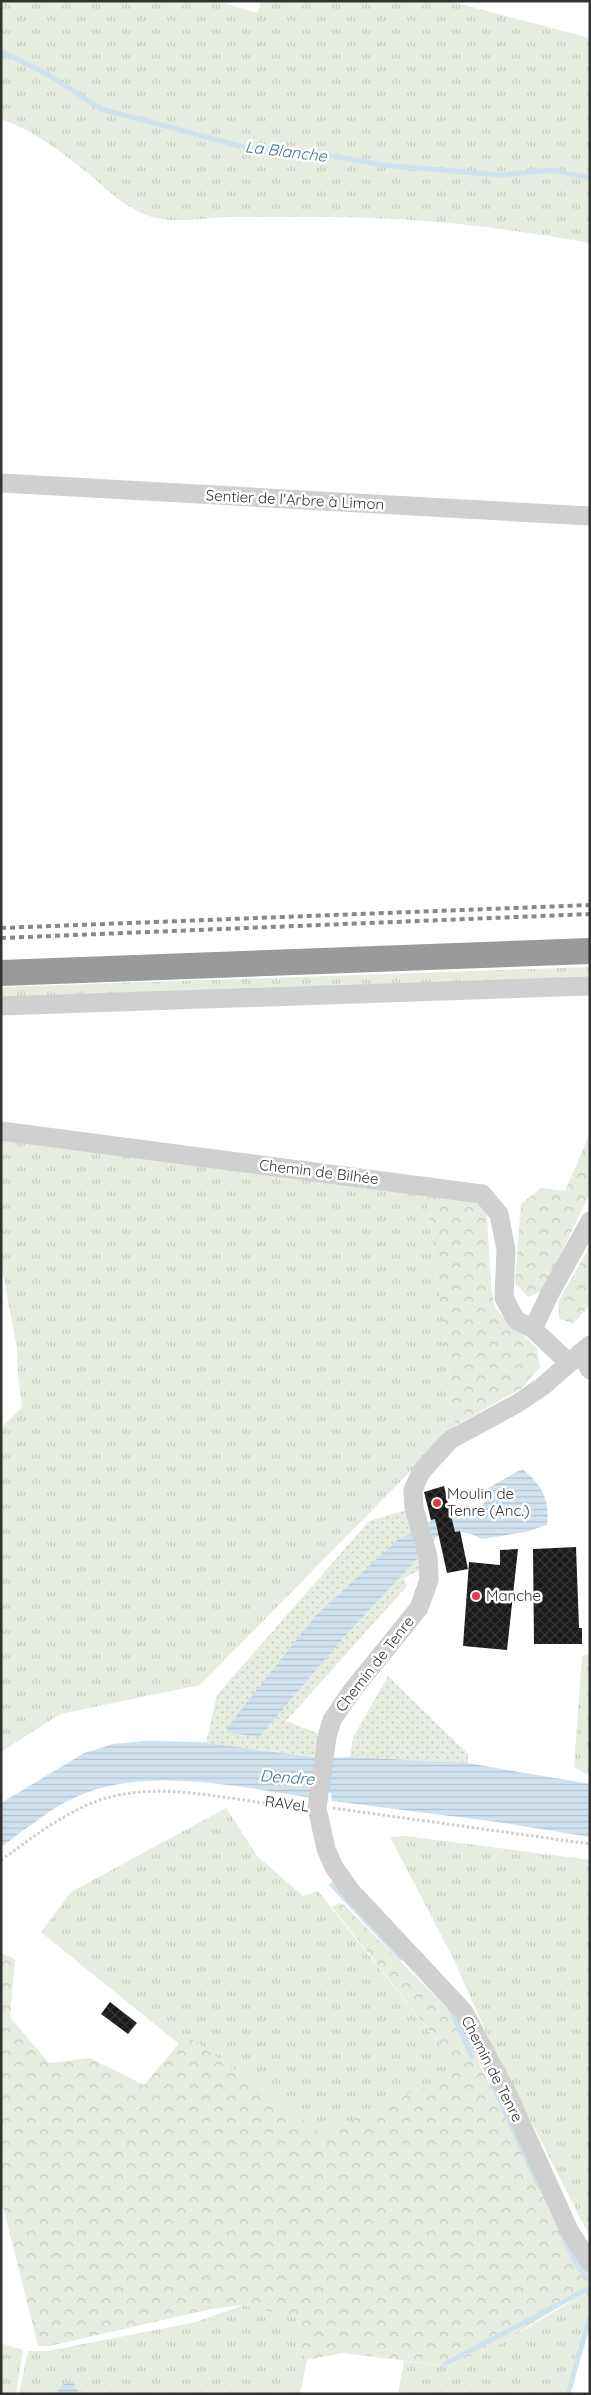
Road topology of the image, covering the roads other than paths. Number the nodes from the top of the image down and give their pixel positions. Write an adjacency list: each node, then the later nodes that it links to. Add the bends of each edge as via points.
1 (1, 483): 2 (street, Sentier de l'Arbre à Limon)
2 (590, 516)
3 (590, 951): 4 (highway)
4 (1, 973)
5 (590, 986): 6 (street)
6 (1, 1006)
7 (1, 1131): 9 (street, Chemin de Bilhée, via 482,1194 499,1214 506,1250 504,1298 516,1320)
8 (590, 1221): 9 (street)
9 (532, 1329): 10 (street)
10 (579, 1353): 11 (street); 12 (street, Chemin de Tenre, via 543,1386 450,1440 428,1462 413,1490 414,1508 428,1556 429,1580 419,1608 332,1720 318,1803 326,1849 350,1890 464,2012 509,2097 569,2230)
11 (590, 1370)
12 (590, 2263)

